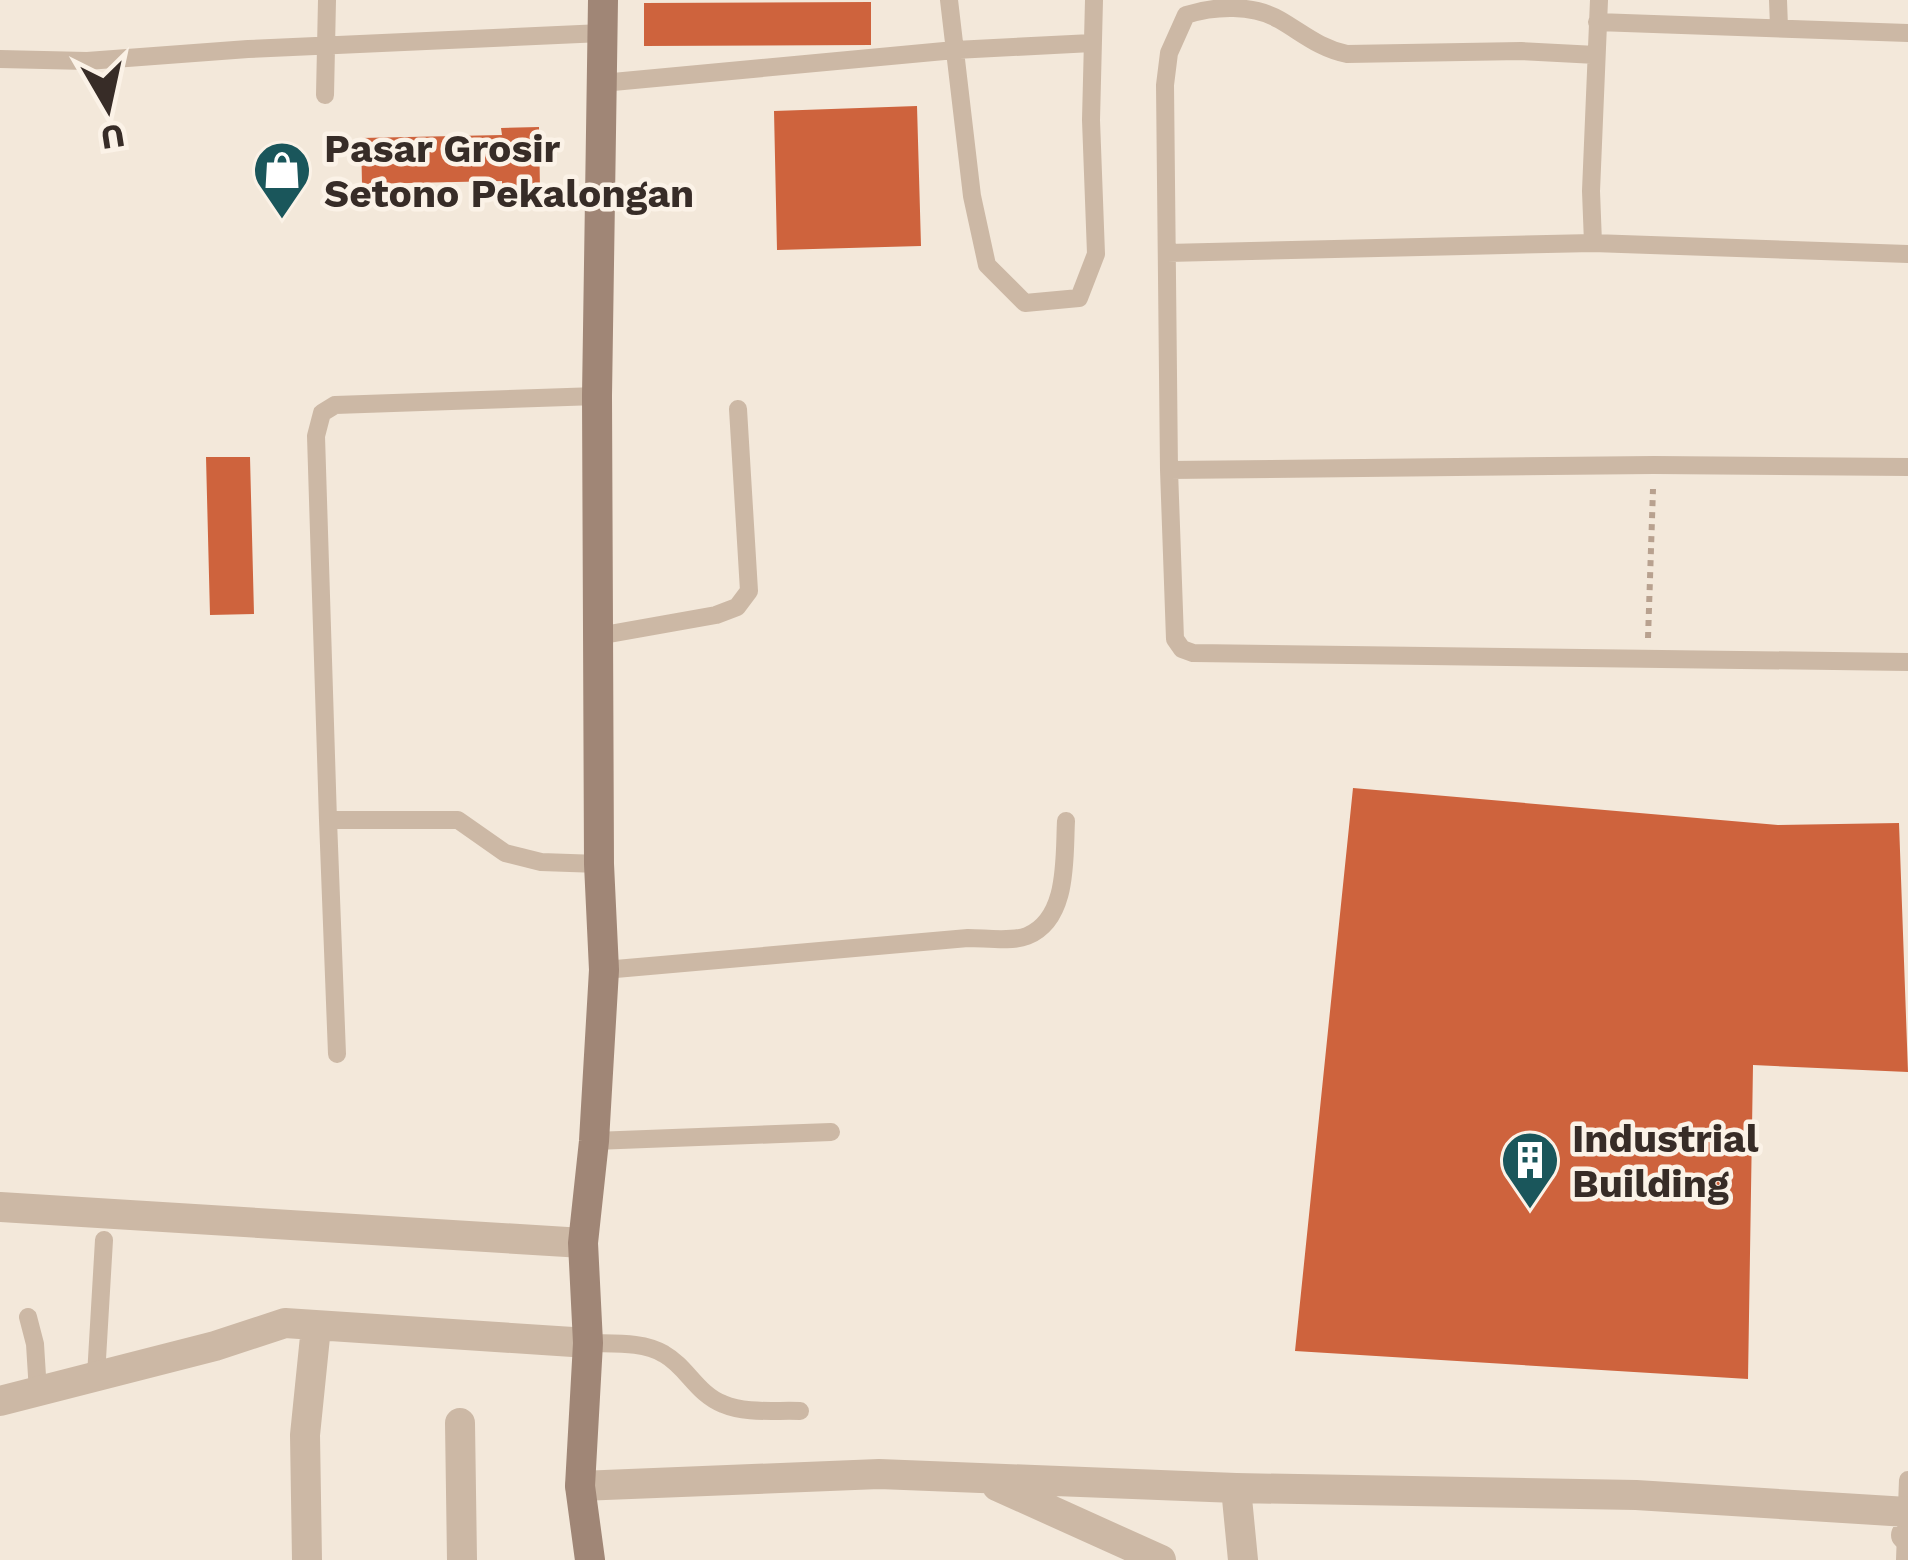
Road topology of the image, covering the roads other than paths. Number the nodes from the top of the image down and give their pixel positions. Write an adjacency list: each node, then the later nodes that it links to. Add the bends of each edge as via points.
1 (327, 0): 12 (lane)
2 (603, 0): 9 (street)
3 (949, 0): 13 (lane)
4 (1094, 0): 11 (lane)
5 (1598, 0): 7 (lane)
6 (1778, 0): 8 (lane)
7 (1597, 22): 8 (lane); 14 (lane)
8 (1779, 27): 10 (lane)
9 (602, 33): 12 (lane); 16 (street)
10 (1908, 33)
11 (1092, 43): 13 (lane); 13 (lane, via 1096,254 1078,298 1025,303 987,266)
12 (326, 46): 15 (lane); 17 (lane)
13 (955, 50): 16 (lane)
14 (1596, 55): 18 (lane); 19 (lane, via 1347,54 1322,49 1266,13 1186,15 1165,85)
15 (0, 59)
16 (602, 83): 21 (street)
17 (325, 95)
18 (1593, 243): 19 (lane); 20 (lane)
19 (1167, 253): 24 (lane)
20 (1908, 254)
21 (597, 397): 25 (street); 27 (lane, via 334,405 322,413 316,436)
22 (738, 409): 25 (lane, via 749,591 716,615)
23 (1908, 467): 24 (lane)
24 (1169, 470): 26 (lane, via 1173,629 1193,653)
25 (598, 636): 29 (street)
26 (1908, 662)
27 (328, 820): 29 (lane, via 458,820 505,853); 31 (lane)
28 (1066, 821): 30 (lane, via 1062,886 1049,917 1027,937)
29 (599, 864): 30 (street)
30 (604, 970): 33 (street)
31 (337, 1054)
32 (831, 1132): 33 (lane)
33 (594, 1142): 36 (street)
34 (0, 1208): 36 (street)
35 (104, 1240): 40 (lane)
36 (583, 1244): 39 (street)
37 (28, 1317): 41 (lane)
38 (316, 1328): 39 (street); 40 (street, via 285,1323); 50 (street, via 305,1435)
39 (588, 1343): 43 (lane, via 665,1354 720,1404); 47 (street)
40 (96, 1376): 41 (street)
41 (38, 1392): 42 (street)
42 (0, 1401)
43 (800, 1411)
44 (460, 1424): 51 (street)
45 (981, 1479): 47 (street, via 879,1474); 48 (street); 53 (street)
46 (1908, 1480): 49 (lane)
47 (580, 1486): 52 (street)
48 (1235, 1488): 49 (street, via 1636,1495); 54 (street)
49 (1906, 1535)
50 (307, 1560)
51 (462, 1560)
52 (590, 1560)
53 (1161, 1560)
54 (1243, 1560)

